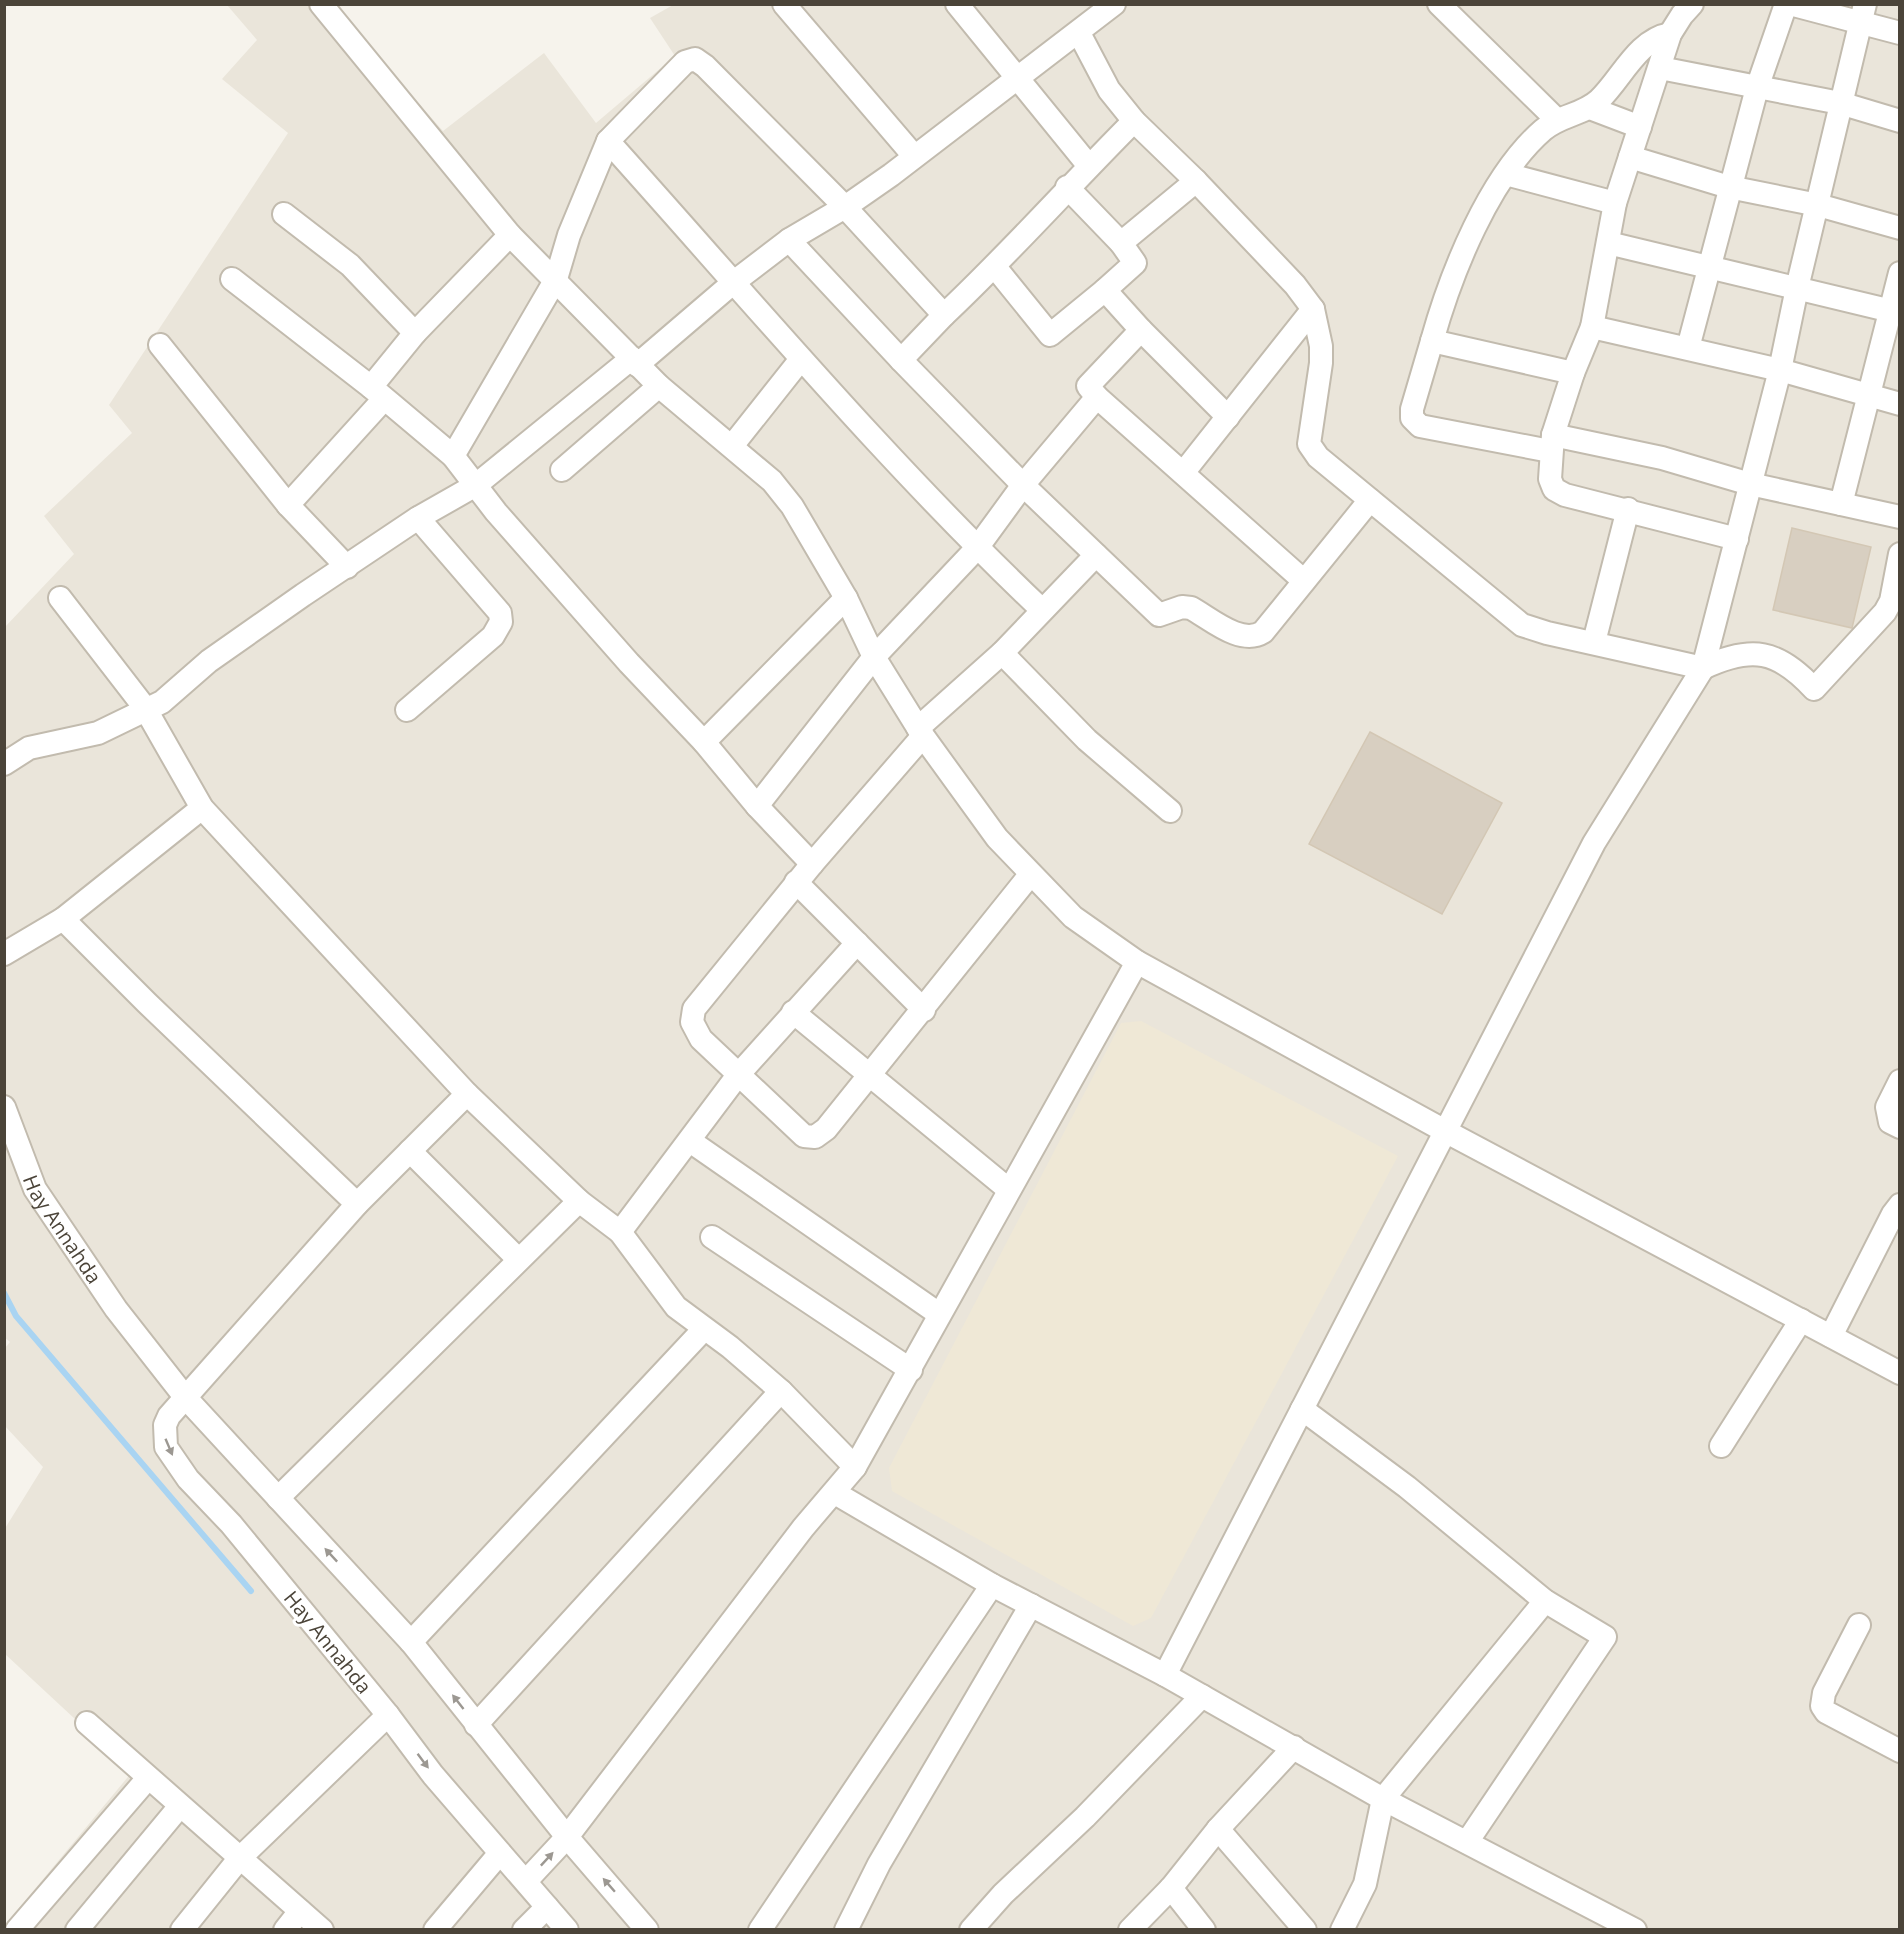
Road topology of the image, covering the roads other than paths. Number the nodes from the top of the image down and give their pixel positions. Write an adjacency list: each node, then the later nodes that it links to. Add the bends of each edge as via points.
1 (321, 4): 34 (street)
2 (784, 4): 22 (street)
3 (957, 4): 13 (street)
4 (1114, 4): 9 (street)
5 (1439, 4): 17 (street)
6 (1692, 4): 11 (street)
7 (1788, 4): 8 (street); 14 (street)
8 (1863, 13): 10 (street); 15 (street)
9 (1079, 33): 13 (street); 18 (street, via 1109,90)
10 (1899, 33)
11 (1670, 34): 12 (street); 16 (street, via 1648,42)
12 (1660, 68): 14 (street); 20 (street)
13 (1018, 81): 22 (street); 24 (street)
14 (1757, 88): 15 (street); 27 (street)
15 (1840, 103): 19 (street); 30 (street)
16 (1590, 108): 17 (street); 20 (street)
17 (1556, 119): 25 (street)
18 (1134, 121): 24 (street); 26 (street)
19 (1899, 121)
20 (1640, 127): 23 (street)
21 (608, 141): 31 (street, via 685,62 695,59); 42 (street); 43 (street)
22 (914, 156): 31 (street)
23 (1630, 157): 27 (street); 29 (street)
24 (1089, 166): 28 (street)
25 (1506, 174): 29 (street); 52 (street, via 1461,255)
26 (1196, 181): 36 (street); 46 (street)
27 (1729, 187): 30 (street); 38 (street)
28 (1067, 188): 36 (street); 39 (street)
29 (1616, 203): 37 (street)
30 (1818, 205): 33 (street); 44 (street)
31 (844, 207): 35 (street); 48 (street)
32 (284, 214): 51 (street, via 350,265)
33 (1899, 228)
34 (510, 235): 42 (street); 51 (street)
35 (789, 240): 43 (street); 56 (street)
36 (1121, 243): 45 (street, via 1135,263)
37 (1608, 243): 38 (street); 49 (street)
38 (1710, 265): 44 (street); 54 (street)
39 (994, 267): 45 (street, via 1050,335); 48 (street)
40 (1899, 273): 47 (street)
41 (232, 279): 61 (street)
42 (555, 279): 57 (street); 68 (street)
43 (734, 282): 55 (street); 57 (street)
44 (1797, 288): 47 (street); 58 (street)
45 (1105, 290): 50 (street)
46 (1313, 309): 65 (street); 74 (street, via 1322,363 1309,444 1318,457)
47 (1894, 311): 63 (street)
48 (944, 315): 56 (street)
49 (1592, 327): 54 (street); 59 (street)
50 (1141, 330): 62 (street, via 1088,386); 65 (street)
51 (415, 333): 61 (street)
52 (1432, 341): 59 (street); 66 (street, via 1412,409 1412,418 1420,426)
53 (160, 345): 76 (street)
54 (1688, 348): 58 (street)
55 (801, 359): 67 (street); 81 (street)
56 (901, 360): 73 (street)
57 (635, 361): 60 (street); 71 (street)
58 (1780, 370): 63 (street); 72 (street)
59 (1573, 373): 66 (street)
60 (659, 386): 67 (street); 69 (street)
61 (377, 393): 68 (street); 76 (street)
62 (1097, 397): 70 (street); 73 (street)
63 (1870, 397): 64 (street); 75 (street)
64 (1899, 404)
65 (1228, 417): 70 (street)
66 (1552, 443): 72 (street, via 1662,458); 77 (street, via 1550,479 1554,489)
67 (732, 446): 87 (street, via 772,481 792,506)
68 (453, 456): 71 (street)
69 (562, 470)
70 (1183, 473): 85 (street)
71 (476, 484): 79 (street); 96 (street, via 629,663)
72 (1750, 484): 75 (street); 80 (street)
73 (1023, 485): 81 (street); 83 (street)
74 (1370, 500): 85 (street); 89 (street, via 1522,625)
75 (1841, 504): 78 (street)
76 (288, 505): 84 (street)
77 (1628, 509): 80 (street); 89 (street)
78 (1899, 517)
79 (418, 518): 84 (street); 94 (street, via 500,613 501,622 493,636)
80 (1737, 539): 92 (street)
81 (977, 548): 88 (street); 91 (street)
82 (1899, 554): 92 (street, via 1891,601 1885,612 1814,688 1793,666 1767,656 1726,657)
83 (1096, 555): 85 (street, via 1159,615 1191,608 1243,637 1263,632); 88 (street)
84 (347, 567): 93 (street, via 209,661 162,702)
85 (1304, 581)
86 (60, 598): 93 (street)
87 (846, 598): 91 (street); 96 (street)
88 (1042, 610): 90 (street)
89 (1594, 642): 92 (street)
90 (1002, 653): 95 (street); 100 (street, via 1087,740)
91 (874, 657): 95 (street); 98 (street)
92 (1703, 668): 116 (street, via 1594,843)
93 (145, 708): 97 (street, via 98,733 29,748); 99 (street)
94 (407, 710)
95 (920, 732): 101 (street); 102 (street)
96 (704, 742): 98 (street)
97 (4, 764)
98 (757, 806): 101 (street)
99 (202, 808): 104 (street); 113 (street)
100 (1170, 811)
101 (812, 864): 103 (street)
102 (1030, 875): 107 (street, via 1073,917); 108 (street)
103 (796, 882): 105 (street); 111 (street, via 694,1009 692,1022 701,1039)
104 (63, 919): 106 (street); 121 (street)
105 (857, 943): 108 (street); 109 (street)
106 (4, 954)
107 (1137, 962): 116 (street); 119 (street)
108 (924, 1010): 110 (street)
109 (793, 1012): 110 (street); 111 (street)
110 (869, 1074): 111 (street, via 826,1129 815,1137 804,1136); 119 (street)
111 (738, 1075): 117 (street)
112 (1899, 1081): 115 (street, via 1887,1107 1890,1122)
113 (467, 1095): 118 (street); 120 (street)
114 (4, 1107): 133 (street, Hay Annahda, via 35,1189 116,1309)
115 (1899, 1127)
116 (1445, 1131): 127 (street); 134 (street)
117 (690, 1141): 123 (street); 126 (street)
118 (410, 1151): 121 (street); 125 (street)
119 (1008, 1189): 126 (street)
120 (579, 1201): 123 (street); 125 (street)
121 (357, 1204): 133 (street)
122 (1899, 1205): 129 (street)
123 (620, 1232): 128 (street, via 676,1307)
124 (712, 1237): 130 (street)
125 (518, 1259): 138 (street)
126 (939, 1314): 130 (street)
127 (1801, 1320): 129 (street); 135 (street)
128 (704, 1329): 132 (street); 143 (street)
129 (1831, 1336): 131 (street)
130 (911, 1370): 136 (street)
131 (1899, 1373)
132 (782, 1391): 136 (street); 148 (street)
133 (185, 1397): 138 (street, Hay Annahda); 146 (street, Hay Annahda, one-way to 146, via 165,1425 166,1447 188,1479 231,1524)
134 (1302, 1409): 140 (street, via 1407,1487); 144 (street)
135 (1721, 1446)
136 (855, 1467): 137 (street)
137 (836, 1492): 139 (street); 155 (street, via 803,1528)
138 (279, 1498): 143 (street, Hay Annahda, one-way to 138)
139 (992, 1585): 141 (street); 172 (street)
140 (1545, 1601): 152 (street); 156 (street, via 1602,1633 1605,1642 1548,1719)
141 (1032, 1605): 144 (street); 173 (street, via 879,1864)
142 (1859, 1625): 150 (street, via 1824,1694 1822,1706 1826,1712)
143 (411, 1642): 148 (street, Hay Annahda, one-way to 143)
144 (1165, 1675): 145 (street)
145 (1202, 1696): 149 (street); 174 (street)
146 (388, 1715): 157 (street, Hay Annahda, one-way to 157); 158 (street)
147 (87, 1723): 151 (street)
148 (476, 1725): 155 (street, Hay Annahda)
149 (1294, 1747): 152 (street); 154 (street)
150 (1899, 1751)
151 (148, 1778): 153 (street); 163 (street)
152 (1383, 1798): 156 (street); 178 (street, via 1365,1884)
153 (180, 1806): 158 (street); 164 (street)
154 (1218, 1829): 160 (street); 177 (street)
155 (567, 1837): 159 (street, one-way to 155); 171 (street, Hay Annahda, one-way to 155)
156 (1467, 1842): 179 (street)
157 (500, 1853): 159 (street, Hay Annahda); 168 (street)
158 (239, 1859): 162 (street); 165 (street)
159 (527, 1880): 161 (street, Hay Annahda)
160 (1171, 1887): 175 (street); 176 (street)
161 (547, 1907): 169 (street); 170 (street, Hay Annahda)
162 (300, 1911): 166 (street); 167 (street)
163 (17, 1929)
164 (77, 1929)
165 (182, 1929)
166 (285, 1929)
167 (322, 1929)
168 (435, 1929)
169 (524, 1929)
170 (567, 1929)
171 (647, 1929)
172 (760, 1929)
173 (846, 1929)
174 (971, 1929)
175 (1131, 1929)
176 (1204, 1929)
177 (1305, 1929)
178 (1342, 1929)
179 (1635, 1929)

